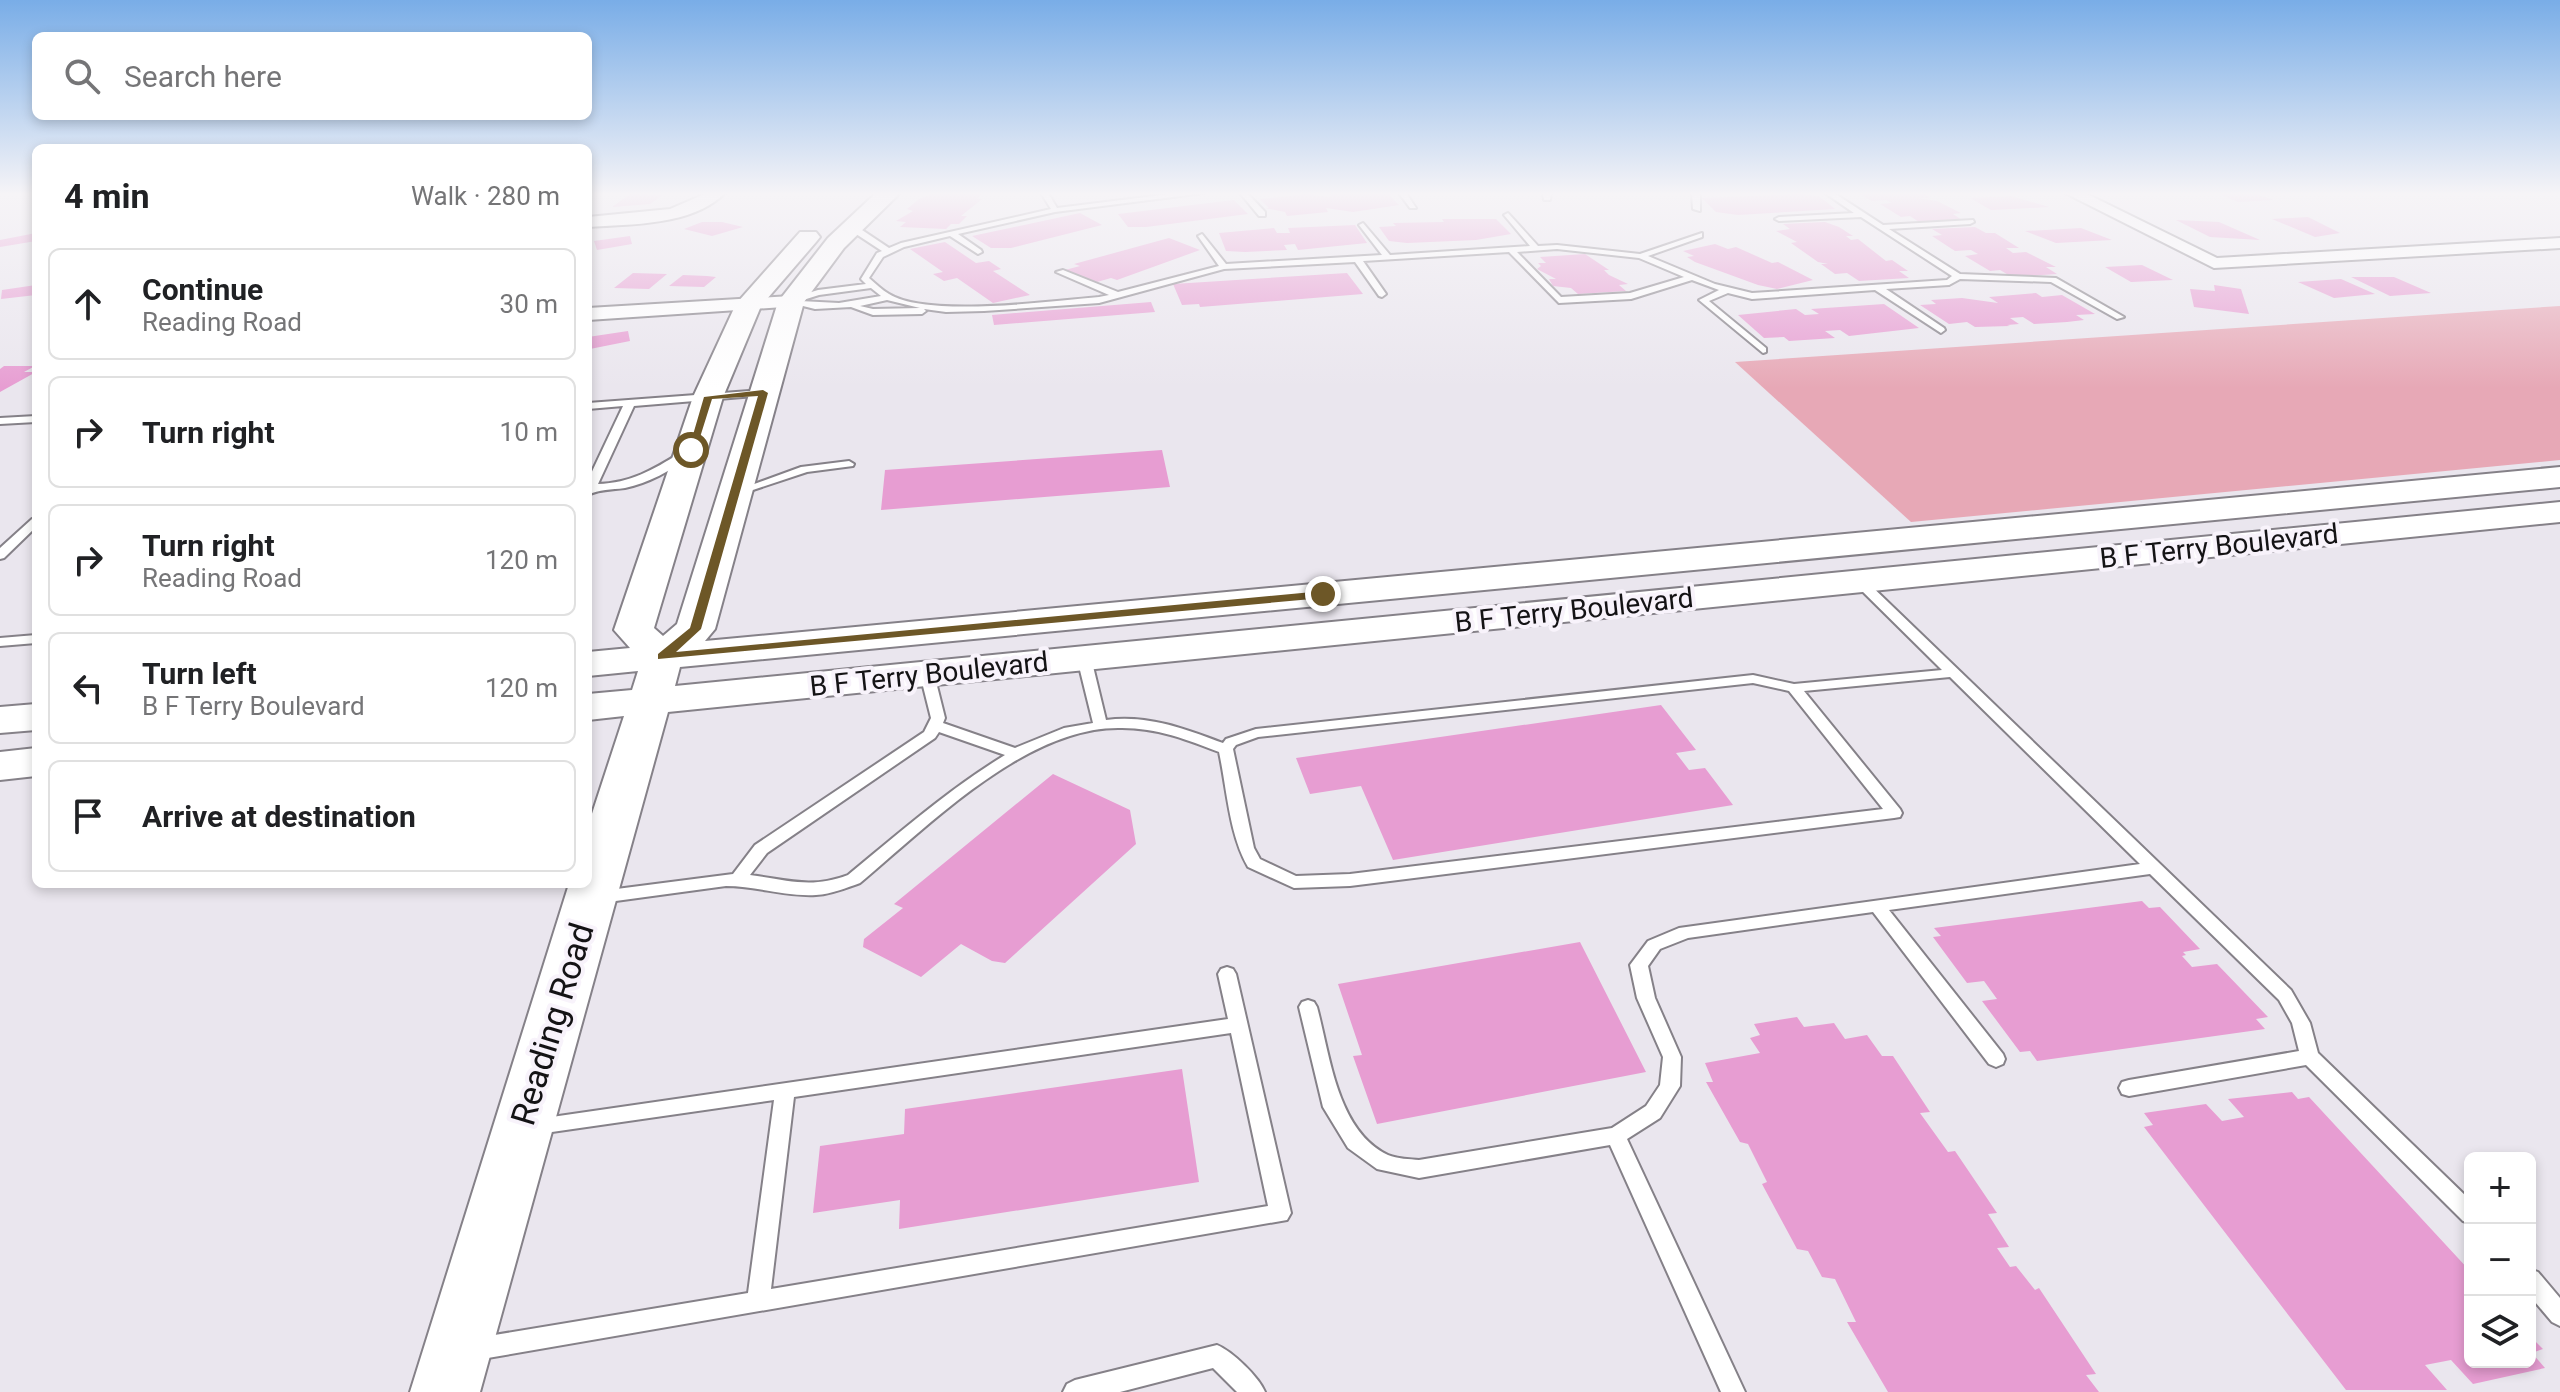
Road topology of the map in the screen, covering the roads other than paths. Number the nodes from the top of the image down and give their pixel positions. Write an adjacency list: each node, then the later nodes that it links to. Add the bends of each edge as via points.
1 (789, 258): 23 (main road)
2 (820, 258): 22 (main road)
3 (880, 258): 16 (lane, via 869,267 865,279)
4 (1218, 258): 12 (lane)
5 (1373, 258): 11 (lane)
6 (1519, 258): 15 (lane, via 1559,300 1631,296)
7 (1645, 258): 15 (lane)
8 (1929, 258): 14 (lane)
9 (2204, 258): 10 (street, via 2214,263)
10 (2301, 258)
11 (1357, 259): 12 (lane); 19 (lane)
12 (1224, 267): 20 (lane)
13 (1060, 272): 20 (lane)
14 (1958, 276): 17 (lane, via 1949,282); 27 (lane, via 2053,280)
15 (1691, 278): 18 (lane)
16 (870, 286): 21 (lane); 22 (lane)
17 (1877, 287): 18 (lane, via 1752,296); 28 (lane)
18 (1725, 291): 29 (lane, via 1703,300)
19 (1382, 294)
20 (1119, 296): 25 (lane)
21 (887, 297): 24 (lane); 25 (lane)
22 (791, 302): 23 (street); 24 (lane); 30 (main road)
23 (749, 304): 26 (street); 31 (main road)
24 (851, 306): 25 (lane, via 873,312)
25 (946, 309)
26 (592, 314)
27 (2120, 317)
28 (1941, 330)
29 (1763, 350)
30 (763, 393): 31 (lane); 41 (main road)
31 (708, 397): 32 (lane); 36 (main road)
32 (630, 403): 33 (lane); 39 (lane)
33 (592, 406)
34 (32, 419): 35 (lane)
35 (0, 421)
36 (691, 450): 40 (lane, via 641,482 622,488); 52 (main road, via 634,630)
37 (849, 464): 41 (lane, via 805,469)
38 (2560, 477): 52 (main road, B F Terry Boulevard)
39 (592, 479)
40 (592, 483)
41 (735, 493): 52 (main road, via 695,629)
42 (2560, 512): 45 (main road, B F Terry Boulevard)
43 (32, 525): 44 (lane)
44 (0, 555)
45 (1859, 581): 48 (main road, B F Terry Boulevard); 50 (lane)
46 (32, 639): 47 (lane)
47 (0, 642)
48 (1084, 658): 51 (main road, B F Terry Boulevard); 57 (lane)
49 (592, 665): 52 (main road, B F Terry Boulevard)
50 (1953, 673): 53 (lane); 63 (lane)
51 (927, 674): 52 (main road, B F Terry Boulevard); 58 (lane)
52 (656, 679): 54 (main road, B F Terry Boulevard); 65 (main road, Reading Road)
53 (1794, 688): 59 (lane, via 1753,679 1303,727 1256,733); 59 (lane, via 1894,813 1350,880 1294,882 1254,863 1246,848)
54 (592, 705)
55 (32, 717): 56 (main road)
56 (0, 720)
57 (1100, 724): 59 (lane, via 1199,736); 60 (lane, via 1044,737)
58 (937, 726): 60 (lane); 64 (lane, via 761,849)
59 (1226, 749)
60 (1014, 753): 64 (lane, via 854,879 833,889 799,890)
61 (32, 762): 62 (main road)
62 (0, 766)
63 (2154, 868): 66 (lane); 70 (lane, via 2285,995 2301,1023)
64 (738, 880): 65 (lane)
65 (589, 899): 74 (main road, Reading Road)
66 (1877, 906): 71 (lane); 75 (lane, via 1685,932 1654,945 1639,965 1646,998 1672,1057 1670,1086 1653,1112)
67 (1227, 974): 69 (lane)
68 (1308, 1007): 75 (lane, via 1333,1107 1355,1142 1384,1163 1419,1169)
69 (1239, 1025): 73 (lane); 78 (lane, via 1280,1213)
70 (2310, 1057): 72 (lane); 76 (lane)
71 (1996, 1059)
72 (2129, 1088)
73 (785, 1091): 74 (lane); 78 (lane)
74 (520, 1129): 80 (main road, Reading Road)
75 (1616, 1136): 83 (lane)
76 (2464, 1208)
77 (2536, 1286): 79 (lane)
78 (758, 1301): 80 (lane)
79 (2560, 1315)
80 (451, 1372)
81 (1075, 1392): 82 (lane, via 1217,1356)
82 (1253, 1392)
83 (1733, 1392)

